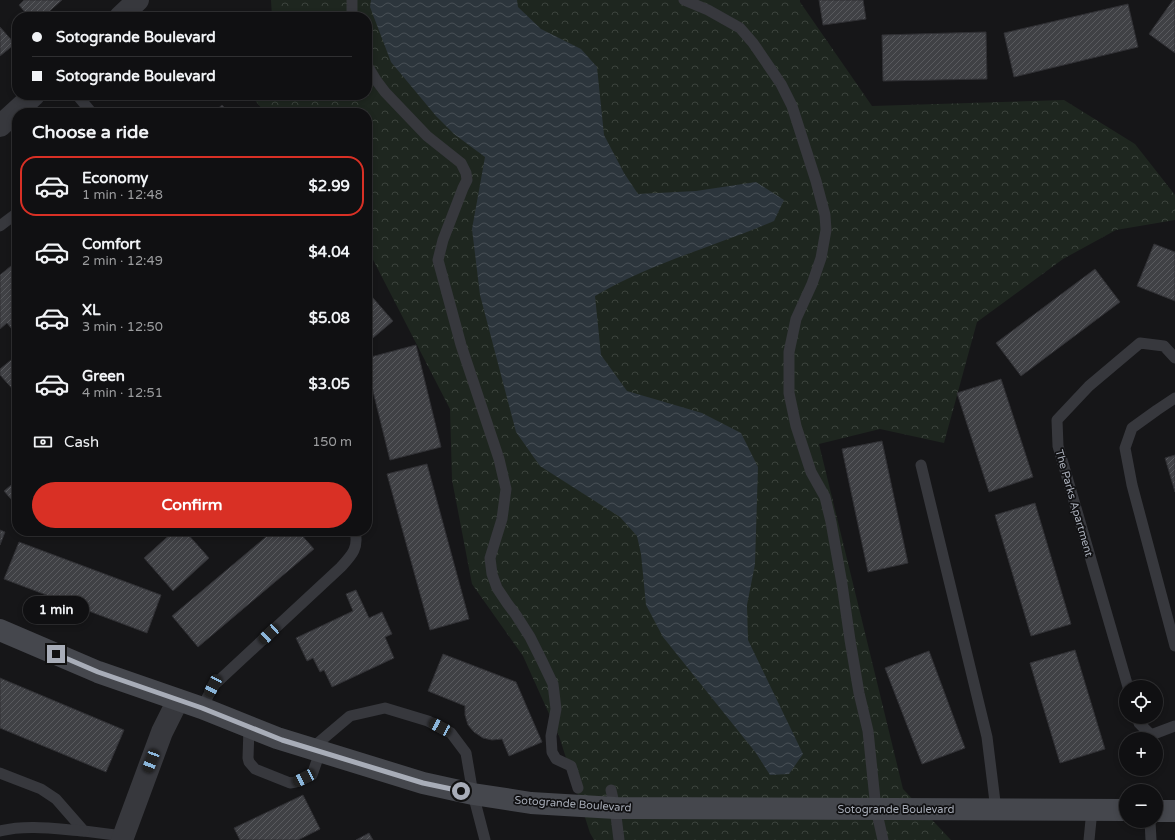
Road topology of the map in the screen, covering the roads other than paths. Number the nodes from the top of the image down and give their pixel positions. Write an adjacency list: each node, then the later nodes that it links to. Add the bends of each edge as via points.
1 (138, 0): 4 (street)
2 (352, 0): 5 (lane)
3 (684, 0): 32 (lane, via 740,28 781,84 794,114 825,215 826,230 821,258 796,320 789,352 789,393 796,426 811,472 825,498 831,522 858,686 868,731)
4 (125, 12)
5 (352, 12)
6 (372, 73): 29 (lane, via 385,92 426,136 461,163 466,173 467,180 443,240 438,260 461,345 499,459 506,489 502,519 490,558 492,574 497,588 533,643 553,684 556,709 551,736 552,752 556,759 571,766)
7 (29, 100): 9 (street)
8 (81, 100): 10 (lane)
9 (20, 108)
10 (88, 108)
11 (12, 115): 12 (street)
12 (0, 126)
13 (12, 217): 14 (lane)
14 (0, 226)
15 (1175, 358): 21 (lane, The Parks Apartment, via 1164,346 1140,343 1089,386 1057,420 1058,446)
16 (1175, 398): 20 (lane, via 1132,428 1125,448 1132,485)
17 (921, 465): 33 (lane, via 987,737)
18 (356, 536): 23 (lane, via 353,554 213,686)
19 (0, 630): 22 (street, Sotogrande Boulevard, via 98,672)
20 (1175, 646)
21 (1126, 680)
22 (178, 700): 23 (street, Sotogrande Boulevard); 41 (street, via 162,732)
23 (202, 708): 26 (street, Sotogrande Boulevard)
24 (1140, 724): 25 (lane, via 1151,734)
25 (1175, 726)
26 (249, 728): 27 (street, Sotogrande Boulevard); 27 (lane, via 249,762 255,769 286,782 293,783 312,775)
27 (316, 750): 30 (street, Sotogrande Boulevard, via 423,783); 30 (lane, via 350,716 384,708 428,721 451,733 466,754)
28 (0, 773): 40 (lane, via 41,789 56,800)
29 (578, 788)
30 (473, 794): 31 (street, Sotogrande Boulevard, via 531,803); 43 (lane)
31 (613, 799): 32 (street, Sotogrande Boulevard, via 722,809); 44 (lane)
32 (876, 809): 33 (street, Sotogrande Boulevard); 45 (lane)
33 (996, 810): 34 (street, Sotogrande Boulevard)
34 (1092, 810): 35 (street, Sotogrande Boulevard); 46 (lane)
35 (1119, 810)
36 (1163, 811): 37 (street)
37 (1175, 811)
38 (1150, 828): 47 (lane)
39 (4, 830): 40 (lane, via 39,827); 42 (lane)
40 (84, 831): 41 (lane)
41 (123, 838)
42 (3, 840)
43 (485, 840)
44 (620, 840)
45 (883, 840)
46 (1090, 840)
47 (1151, 840)

